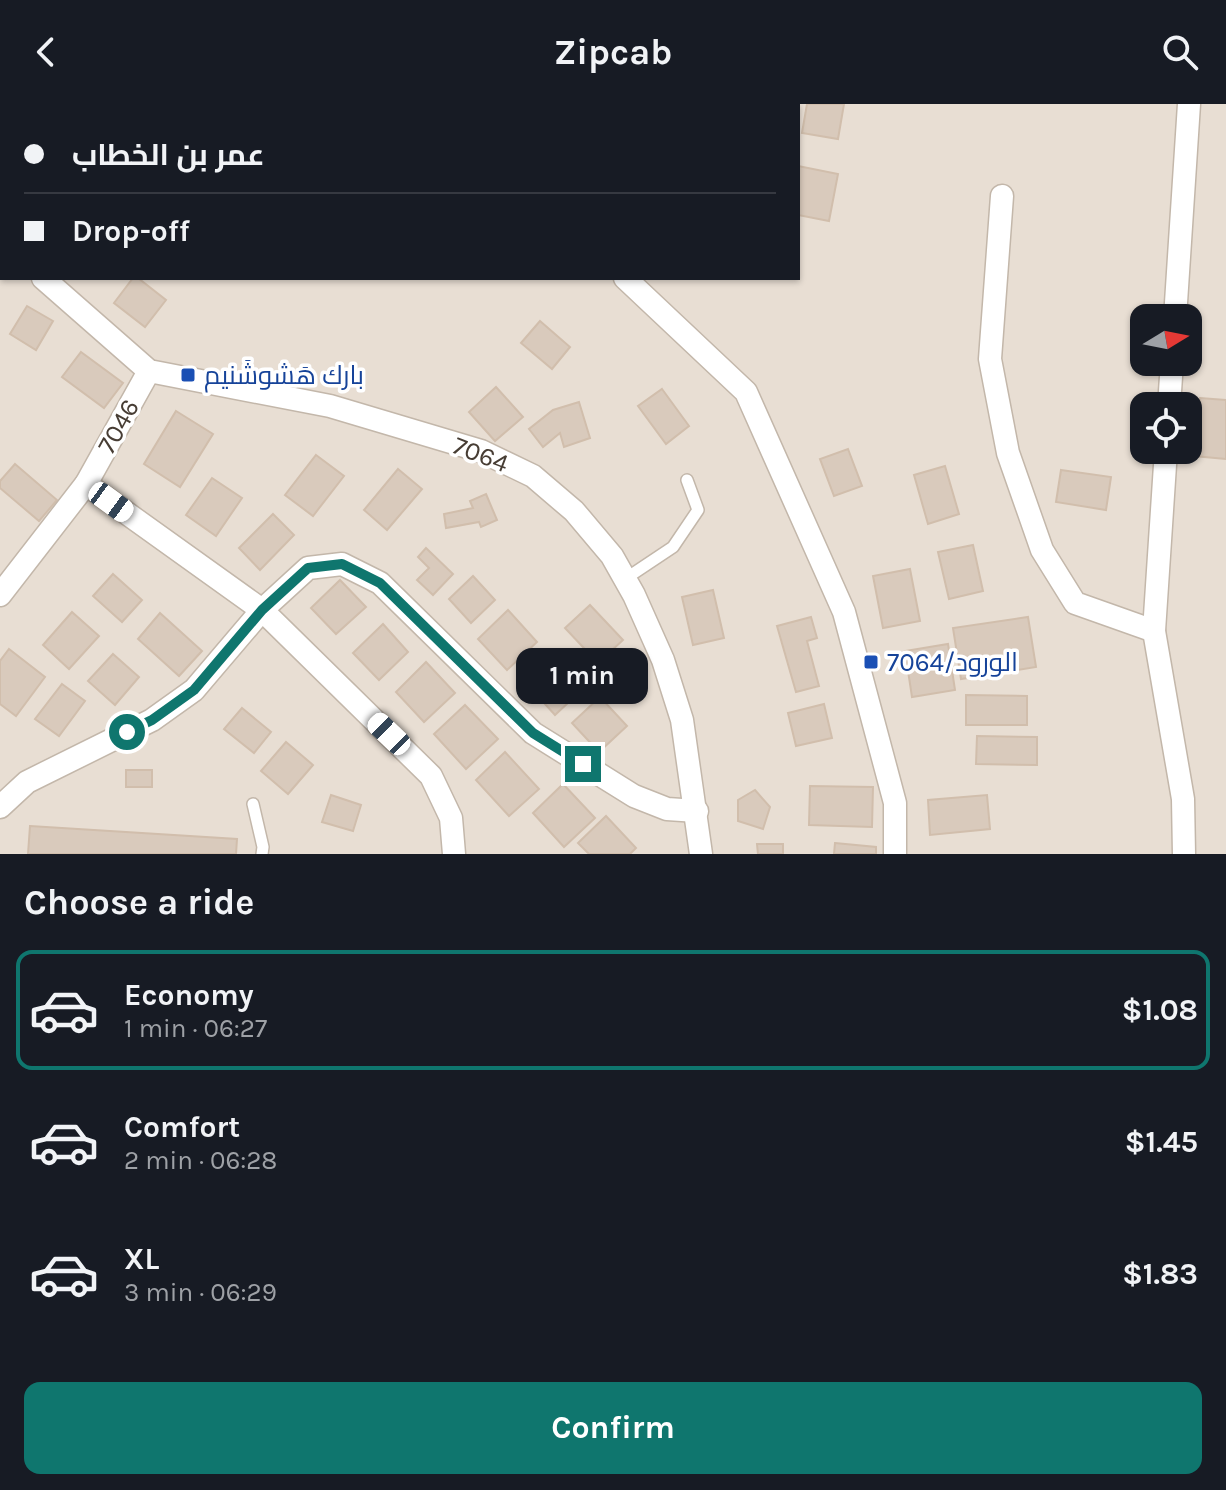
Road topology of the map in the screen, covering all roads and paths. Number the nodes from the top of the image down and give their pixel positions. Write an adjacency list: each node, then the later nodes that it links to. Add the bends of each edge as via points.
1 (1189, 104): 5 (street)
2 (1002, 196): 13 (street, via 990,359 1008,453 1042,550 1075,603)
3 (45, 280): 6 (street)
4 (627, 280): 20 (street, via 746,392 844,612 895,803)
5 (1176, 304)
6 (149, 371): 9 (street, 7046); 10 (street, 7064, via 330,406 481,451 533,476 574,511)
7 (1165, 464): 13 (street)
8 (687, 480): 10 (lane, via 698,510 673,547)
9 (86, 484): 11 (street, 7046); 12 (street)
10 (625, 579): 16 (street, 7064, via 663,660 682,720)
11 (0, 595)
12 (262, 610): 15 (street, via 194,690 152,720 27,782); 16 (street, via 308,568 342,564 380,583 533,733 634,796 667,809); 18 (street, via 431,776 451,818)
13 (1154, 631): 21 (street, via 1183,799)
14 (253, 804): 17 (lane)
15 (0, 807)
16 (697, 811): 19 (street, 7064)
17 (262, 854)
18 (454, 854)
19 (701, 854)
20 (895, 854)
21 (1184, 854)

